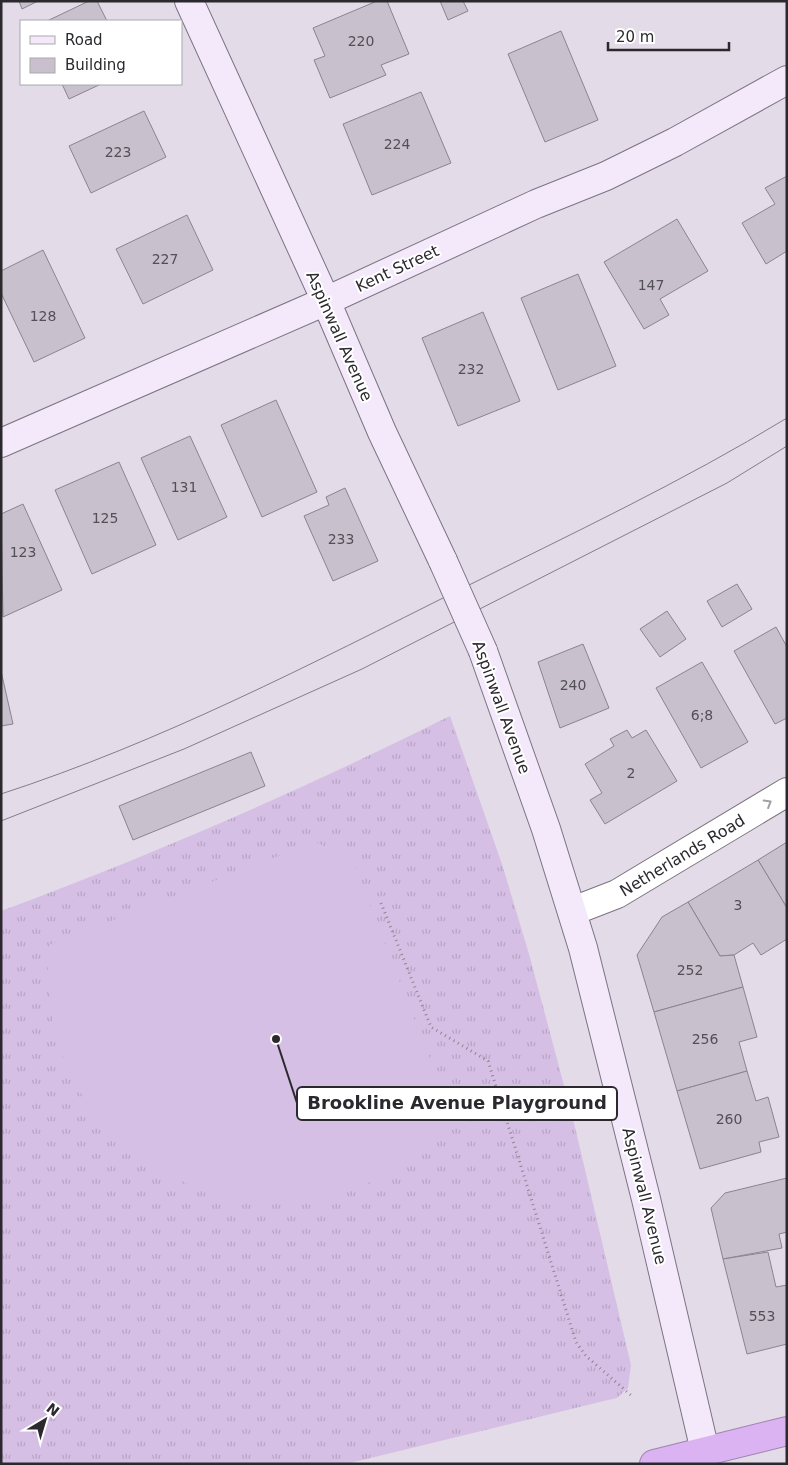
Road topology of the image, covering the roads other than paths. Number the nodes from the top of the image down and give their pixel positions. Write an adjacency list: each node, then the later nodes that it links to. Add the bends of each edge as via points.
1 (189, 1): 3 (main road, Aspinwall Avenue)
2 (787, 80): 3 (main road, Kent Street, via 606,176 536,204)
3 (326, 300): 4 (main road, Kent Street); 6 (main road, Aspinwall Avenue, bridge, via 382,432 483,651)
4 (1, 443)
5 (787, 792): 6 (street, Netherlands Road, one-way to 5, via 613,896)
6 (573, 911): 8 (main road, Aspinwall Avenue)
7 (787, 1431): 8 (highway)
8 (705, 1451): 9 (highway)
9 (654, 1464)

